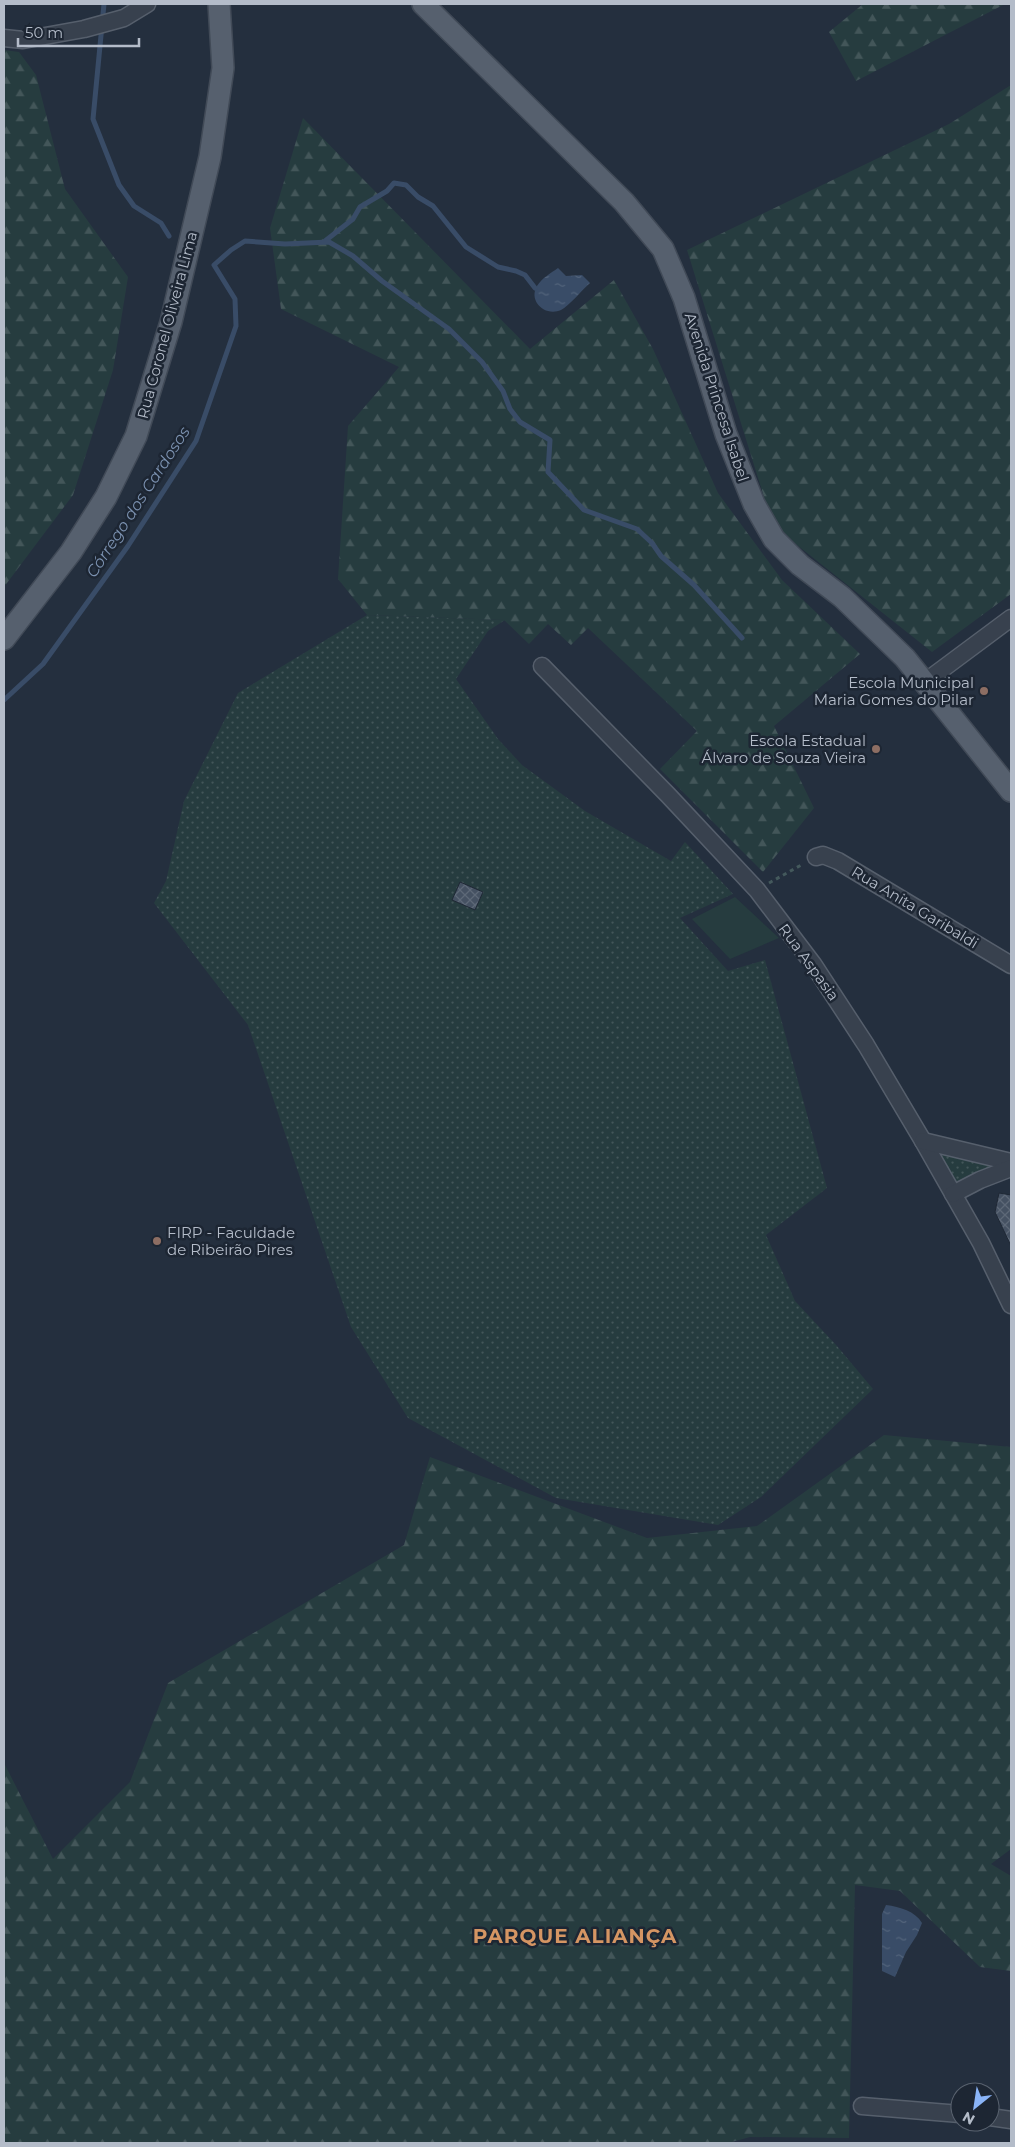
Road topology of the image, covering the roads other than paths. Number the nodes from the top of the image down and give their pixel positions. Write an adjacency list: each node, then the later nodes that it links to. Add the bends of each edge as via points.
1 (147, 4): 4 (street, via 124,18 84,28 22,40)
2 (218, 4): 6 (main road, Rua Coronel Oliveira Lima, via 222,68 210,158 172,322 136,436 106,497 71,552)
3 (423, 4): 8 (main road, Avenida Princesa Isabel, via 624,202 663,249 684,298 726,434 754,504 774,539 800,565 842,597)
4 (4, 38)
5 (1011, 618): 8 (street)
6 (4, 639)
7 (542, 666): 12 (street, Rua Aspasia, via 757,890 813,964)
8 (925, 682): 9 (main road, Avenida Princesa Isabel)
9 (1011, 791)
10 (816, 857): 11 (street, Rua Anita Garibaldi, via 823,855 838,860)
11 (1011, 965)
12 (923, 1141): 13 (street); 15 (street, Rua Aspasia)
13 (1011, 1162)
14 (1011, 1168): 15 (street)
15 (953, 1194): 16 (street, Rua Aspasia)
16 (1011, 1305)
17 (862, 2106): 18 (street)
18 (950, 2113)

